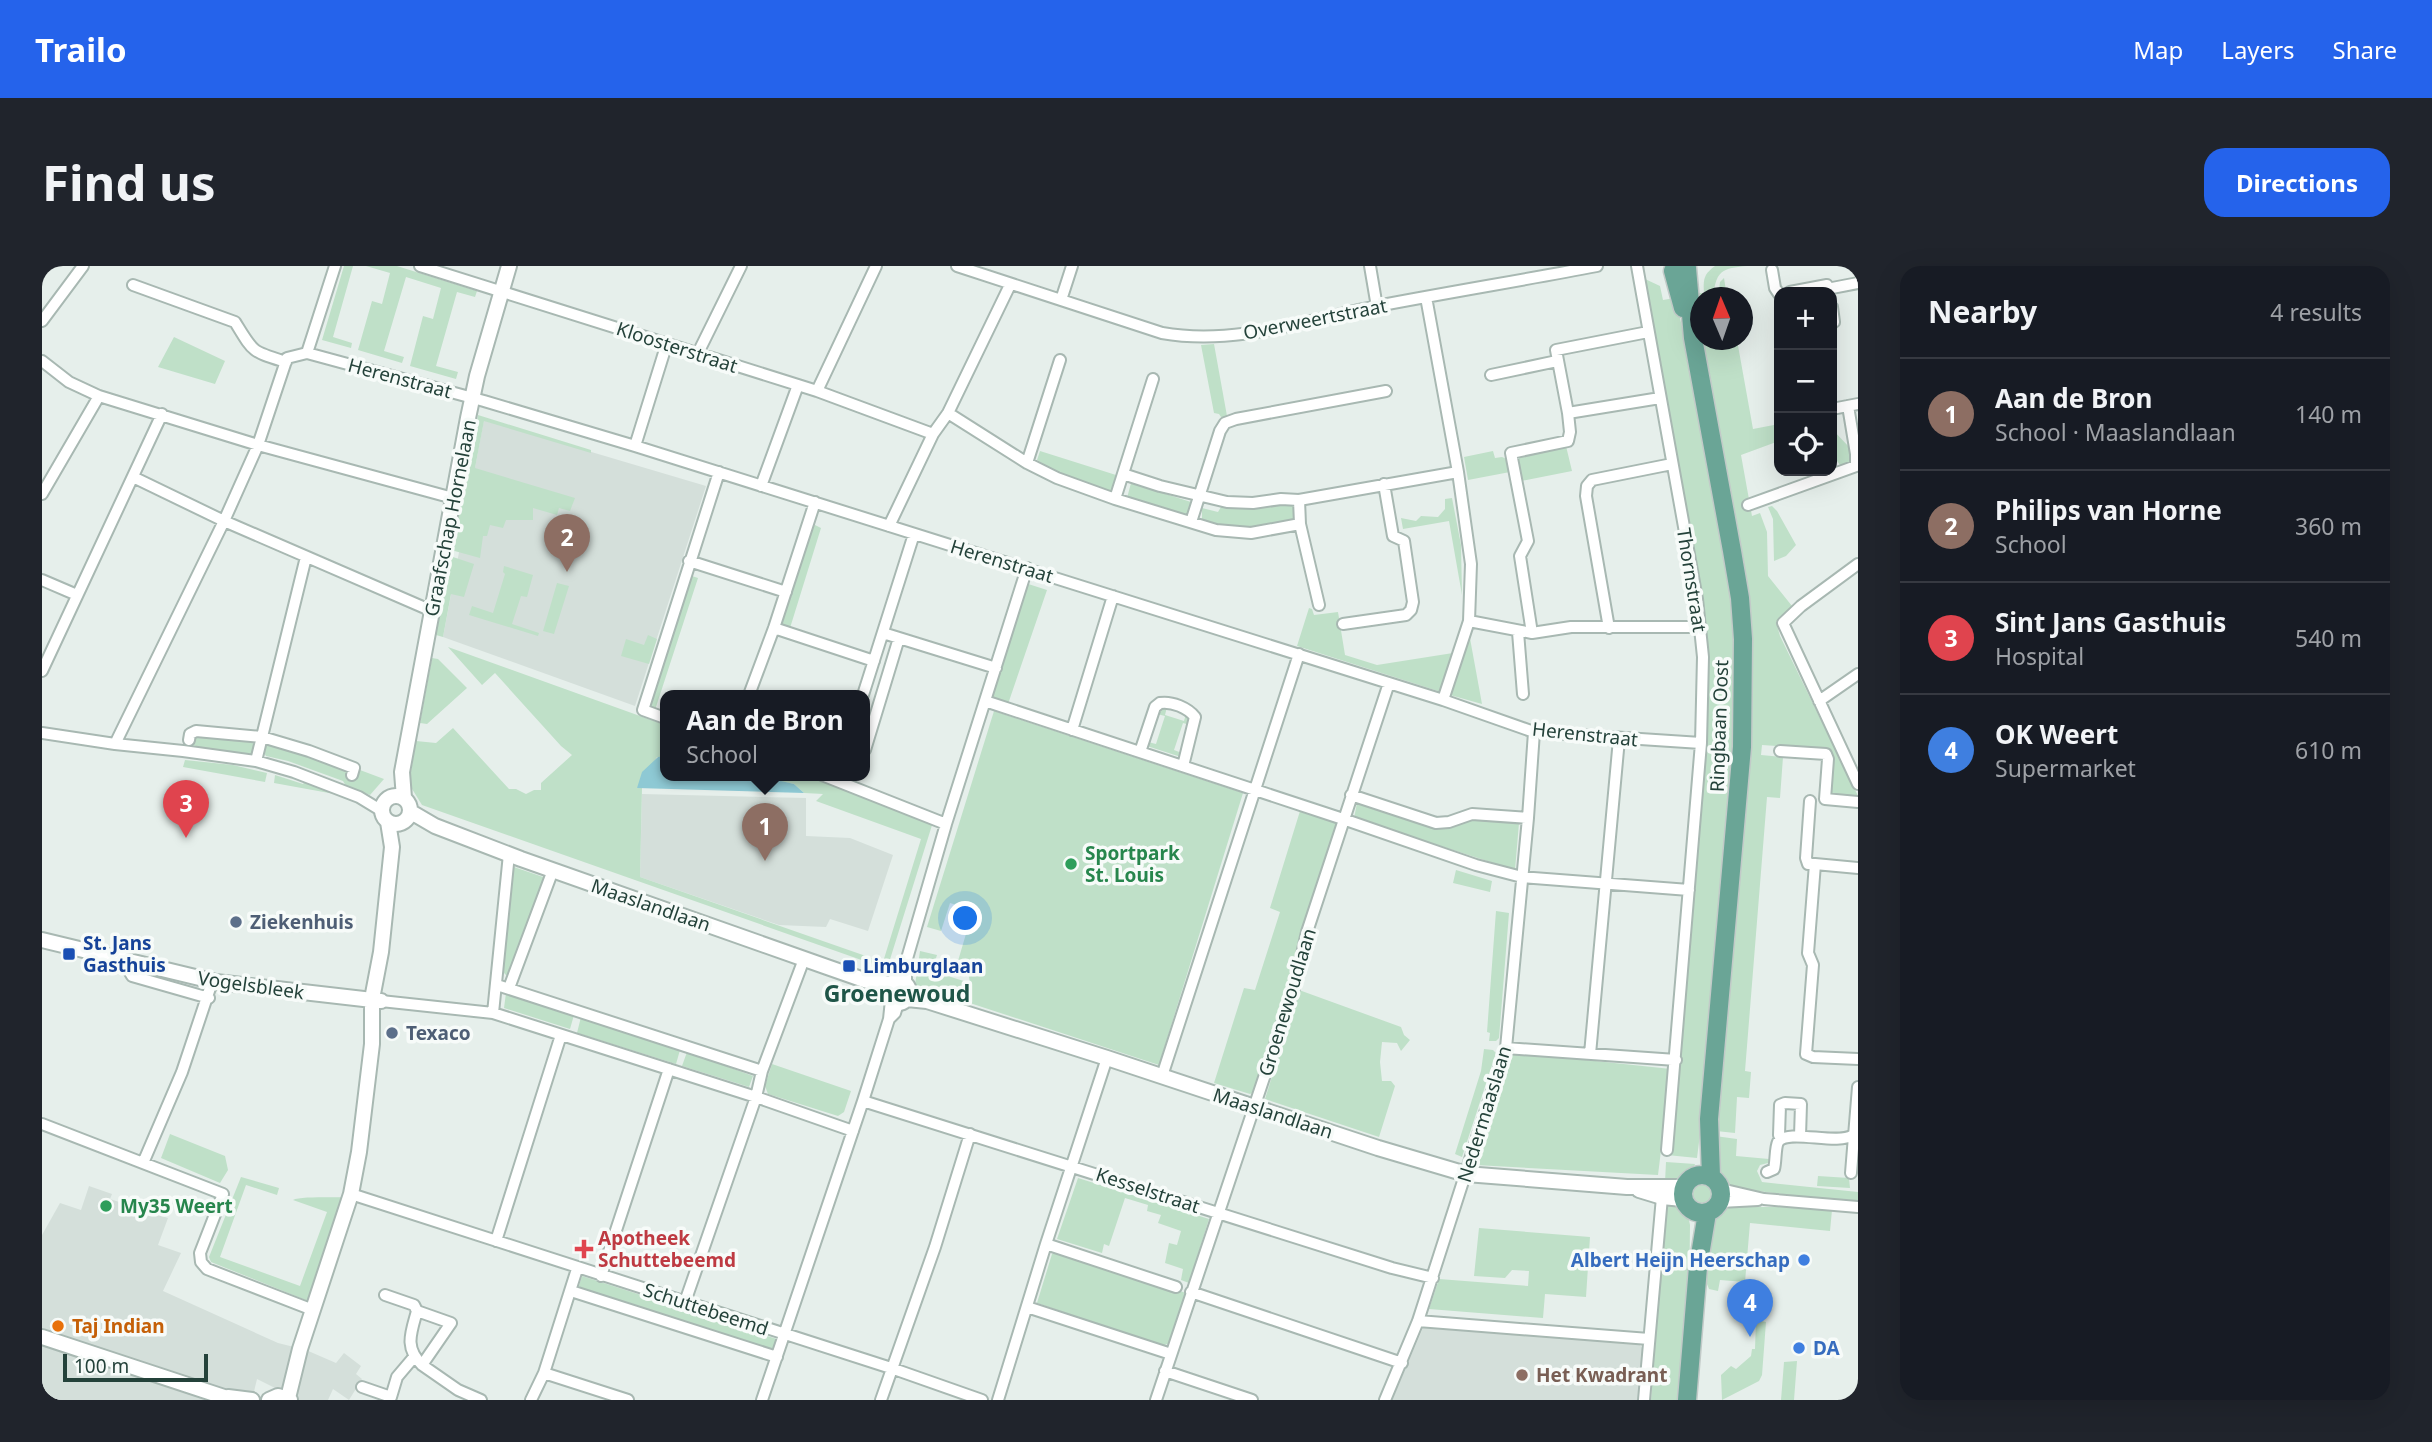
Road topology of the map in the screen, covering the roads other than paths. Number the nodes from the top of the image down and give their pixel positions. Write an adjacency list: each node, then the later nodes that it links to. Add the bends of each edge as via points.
1 (83, 266): 23 (street)
2 (335, 266): 26 (street)
3 (420, 266): 19 (street, Kloosterstraat)
4 (509, 266): 19 (street, Graafschap Hornelaan)
5 (741, 266): 27 (street)
6 (876, 266): 35 (street)
7 (957, 266): 16 (street, Overweertstraat)
8 (1072, 266): 21 (street)
9 (1370, 266): 22 (street)
10 (1597, 266): 20 (street, Overweertstraat)
11 (1637, 266): 24 (street, Thornstraat)
12 (1678, 268): 169 (main road, Ringbaan Oost, via 1732,551 1743,639 1742,747)
13 (1772, 270): 17 (street)
14 (1858, 283): 18 (street)
15 (133, 285): 31 (street, via 235,322 254,351)
16 (1010, 285): 21 (street, Overweertstraat); 41 (street)
17 (1775, 287)
18 (1837, 288)
19 (501, 290): 25 (street, Kloosterstraat); 38 (street, Graafschap Hornelaan)
20 (1426, 298): 22 (street, Overweertstraat); 50 (street)
21 (1061, 300): 22 (street, Overweertstraat, via 1183,336 1248,334)
22 (1377, 306)
23 (42, 321)
24 (1648, 331): 30 (street, via 1556,350); 39 (street, Thornstraat)
25 (667, 343): 27 (street, Kloosterstraat); 46 (street)
26 (307, 353): 31 (street); 38 (street, Herenstraat)
27 (698, 353): 34 (street, Kloosterstraat)
28 (1060, 360): 47 (street)
29 (42, 361): 37 (street, via 69,382)
30 (1557, 361): 32 (street); 43 (street)
31 (286, 362): 45 (street)
32 (1491, 375)
33 (1153, 379): 51 (street)
34 (798, 385): 35 (street, Kloosterstraat); 54 (street)
35 (817, 391): 44 (street, Kloosterstraat)
36 (1386, 391): 56 (street, via 1226,423)
37 (99, 396): 42 (street); 55 (street)
38 (472, 398): 46 (street, Herenstraat); 57 (street, Graafschap Hornelaan)
39 (1660, 398): 43 (street); 48 (street, Thornstraat)
40 (1853, 405): 61 (street, via 1856,466)
41 (948, 413): 44 (street); 47 (street)
42 (162, 414): 45 (street); 52 (street)
43 (1568, 414): 83 (street, via 1568,441 1511,453 1528,541 1520,556)
44 (933, 434): 65 (street)
45 (258, 445): 57 (street); 62 (street)
46 (635, 446): 49 (street, Herenstraat)
47 (1027, 463): 58 (street)
48 (1672, 464): 80 (street, via 1592,480 1587,486); 81 (street, Thornstraat)
49 (719, 472): 54 (street, Herenstraat); 68 (street)
50 (1458, 472): 53 (street); 77 (street, via 1471,564)
51 (1123, 474): 56 (street); 58 (street)
52 (133, 477): 62 (street); 73 (street)
53 (1384, 484): 59 (street); 78 (street, via 1393,536 1404,541 1411,610 1406,615)
54 (761, 485): 60 (street, Herenstraat)
55 (42, 494)
56 (1199, 495): 59 (street, via 1240,503); 63 (street)
57 (453, 498): 76 (street, Graafschap Hornelaan)
58 (1115, 499): 63 (street)
59 (1299, 500): 64 (street)
60 (815, 502): 65 (street, Herenstraat); 72 (street)
61 (1748, 505)
62 (223, 521): 67 (street); 109 (street)
63 (1191, 522): 64 (street, via 1251,533)
64 (1300, 523): 75 (street)
65 (889, 526): 66 (street, Herenstraat)
66 (914, 534): 70 (street, Herenstraat); 84 (street)
67 (306, 557): 76 (street); 105 (street)
68 (689, 561): 72 (street); 100 (street, via 643,710)
69 (1858, 564): 99 (street, via 1783,623)
70 (1027, 569): 74 (street, Herenstraat); 90 (street)
71 (42, 580): 73 (street)
72 (786, 592): 79 (street)
73 (77, 595): 87 (street)
74 (1113, 596): 88 (street, Herenstraat); 101 (street)
75 (1319, 605)
76 (432, 611): 121 (street, Graafschap Hornelaan)
77 (1469, 621): 82 (street); 97 (street)
78 (1343, 624)
79 (774, 628): 89 (street); 94 (street)
80 (1609, 628): 81 (street); 83 (street)
81 (1701, 628): 108 (street, Thornstraat)
82 (1518, 632): 83 (street); 96 (street)
83 (1532, 633)
84 (883, 634): 85 (street); 89 (street)
85 (899, 638): 90 (street); 104 (street)
86 (42, 639): 87 (street)
87 (54, 644): 91 (street)
88 (1299, 654): 93 (street, Herenstraat); 117 (street)
89 (874, 661): 95 (street)
90 (996, 668): 98 (street)
91 (42, 671)
92 (1858, 674): 99 (street)
93 (1389, 683): 97 (street, Herenstraat); 118 (street, Groenewoudlaan)
94 (750, 690)
95 (865, 690)
96 (1523, 694)
97 (1443, 700): 102 (street, Herenstraat)
98 (985, 701): 101 (street); 124 (street)
99 (1819, 701): 115 (street)
100 (660, 716)
101 (1072, 730): 111 (street)
102 (1534, 732): 106 (street, Herenstraat); 122 (street, Nedermaaslaan)
103 (42, 733): 109 (street)
104 (870, 734)
105 (262, 737): 107 (street, via 196,731); 112 (street); 114 (street, via 354,768)
106 (1619, 738): 108 (street, Herenstraat); 130 (street)
107 (189, 740)
108 (1701, 743): 131 (street, Thornstraat)
109 (115, 744): 112 (street)
110 (1780, 751): 120 (street, via 1826,754 1825,799)
111 (1140, 752): 113 (street); 113 (street, via 1155,707 1174,704 1195,717)
112 (256, 761): 121 (street)
113 (1183, 766): 117 (street)
114 (352, 775)
115 (1857, 780)
116 (855, 781): 124 (street)
117 (1254, 790): 123 (street); 150 (street)
118 (1351, 795): 122 (street, via 1436,823 1472,814); 123 (street, Groenewoudlaan)
119 (1810, 801): 126 (street, via 1805,858 1808,864)
120 (1858, 802)
121 (396, 811): 125 (street, Maaslandlaan); 140 (street, Graafschap Hornelaan)
122 (1528, 818): 129 (street, Nedermaaslaan)
123 (1343, 819): 129 (street); 154 (street, Groenewoudlaan)
124 (946, 824): 138 (street)
125 (509, 854): 128 (street, Maaslandlaan); 136 (street)
126 (1815, 864): 127 (street); 146 (street, via 1806,1054)
127 (1858, 868)
128 (553, 870): 133 (street, Maaslandlaan); 137 (street)
129 (1522, 877): 130 (street); 143 (street, Nedermaaslaan)
130 (1606, 885): 131 (street); 144 (street)
131 (1689, 890): 147 (street, Thornstraat)
132 (42, 940): 134 (street, Vogelsbleek)
133 (804, 959): 138 (street, Maaslandlaan); 149 (street)
134 (131, 961): 135 (street, Vogelsbleek); 139 (street, Vogelsbleek, via 132,976)
135 (212, 982): 139 (street); 140 (street, Vogelsbleek)
136 (497, 985): 137 (street); 141 (street)
137 (509, 988): 149 (street)
138 (898, 992): 145 (street, Maaslandlaan); 153 (street)
139 (209, 998): 162 (street)
140 (377, 1000): 141 (street); 168 (street, Graafschap Hornelaan, via 377,1033)
141 (493, 1013): 142 (street)
142 (561, 1035): 148 (street); 173 (street)
143 (1506, 1048): 144 (street); 166 (street, Nedermaaslaan)
144 (1590, 1054): 147 (street)
145 (1107, 1058): 150 (street, Maaslandlaan); 163 (street)
146 (1858, 1059)
147 (1676, 1060): 161 (street, Thornstraat)
148 (669, 1069): 152 (street); 176 (street)
149 (762, 1071): 152 (street)
150 (1162, 1076): 154 (street, Maaslandlaan)
151 (1858, 1087): 158 (street)
152 (756, 1097): 156 (street); 182 (street)
153 (863, 1101): 156 (street); 157 (street, Kesselstraat)
154 (1255, 1106): 166 (street, Maaslandlaan); 172 (street, Groenewoudlaan)
155 (42, 1124): 162 (street)
156 (853, 1131): 187 (street)
157 (970, 1134): 163 (street, Kesselstraat); 194 (street)
158 (1853, 1135): 159 (street, via 1842,1140); 165 (street)
159 (1800, 1136): 160 (street); 160 (street, via 1801,1104 1784,1103 1780,1105)
160 (1781, 1139): 164 (street, via 1774,1169)
161 (1667, 1150)
162 (142, 1163): 184 (street, via 223,1194 200,1253 207,1269)
163 (1072, 1166): 172 (street, Kesselstraat); 174 (street)
164 (1767, 1172)
165 (1851, 1173)
166 (1466, 1174): 167 (street, Maaslandlaan); 177 (street, Nedermaaslaan)
167 (1627, 1187): 169 (street, Maaslandlaan); 170 (street, Maaslandlaan)
168 (351, 1194): 173 (street, Schuttebeemd); 184 (street, Graafschap Hornelaan)
169 (1702, 1194): 170 (street, Maaslandlaan); 171 (street); 212 (main road, Ringbaan Oost, via 1693,1234 1698,1267)
170 (1662, 1197): 189 (street)
171 (1858, 1207)
172 (1219, 1213): 177 (street, Kesselstraat); 180 (street, Groenewoudlaan)
173 (496, 1241): 175 (street, Schuttebeemd)
174 (1046, 1244): 178 (street); 183 (street)
175 (577, 1269): 176 (street, Schuttebeemd); 179 (street)
176 (601, 1276): 182 (street, Schuttebeemd)
177 (1433, 1278): 186 (street, Nedermaaslaan)
178 (1176, 1287)
179 (571, 1291): 191 (street, Schuttebeemd); 196 (street)
180 (1191, 1293): 190 (street, Groenewoudlaan); 193 (street)
181 (385, 1295): 185 (street, via 414,1305)
182 (685, 1302): 187 (street, Schuttebeemd)
183 (1027, 1307): 190 (street); 207 (street)
184 (313, 1310): 198 (street, Graafschap Hornelaan)
185 (417, 1311): 192 (street, via 409,1337); 192 (street, via 450,1323)
186 (1418, 1321): 189 (street); 193 (street, Nedermaaslaan)
187 (784, 1335): 191 (street); 194 (street, Schuttebeemd)
188 (42, 1337): 199 (street)
189 (1650, 1339): 211 (street)
190 (1171, 1354): 195 (street, Groenewoudlaan)
191 (777, 1357): 204 (street)
192 (418, 1361): 197 (street, via 397,1377 391,1397); 201 (street, via 458,1390)
193 (1402, 1363): 210 (street, Nedermaaslaan)
194 (891, 1368): 205 (street); 206 (street, Schuttebeemd)
195 (1165, 1371): 208 (street, Groenewoudlaan); 209 (street)
196 (544, 1373): 202 (street); 203 (street)
197 (362, 1387)
198 (281, 1398)
199 (231, 1399): 200 (street)
200 (252, 1400)
201 (481, 1400)
202 (531, 1400)
203 (628, 1400)
204 (762, 1400)
205 (881, 1400)
206 (982, 1400)
207 (998, 1400)
208 (1156, 1400)
209 (1252, 1400)
210 (1385, 1400)
211 (1644, 1400)
212 (1687, 1400)

